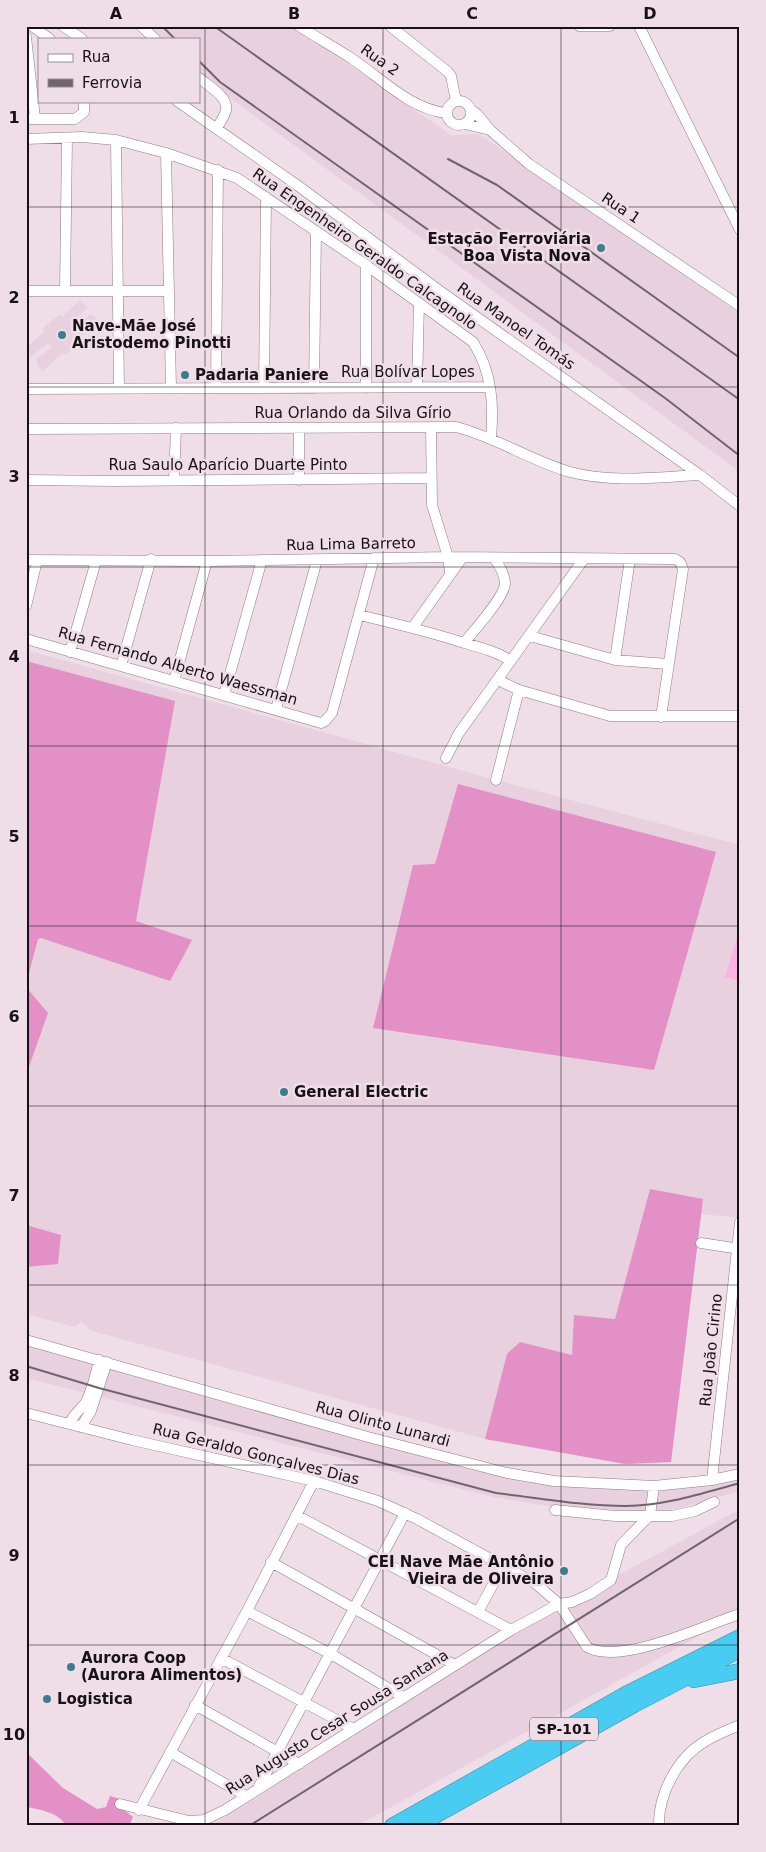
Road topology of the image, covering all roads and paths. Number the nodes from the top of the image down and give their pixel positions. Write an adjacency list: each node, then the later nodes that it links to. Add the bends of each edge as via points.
1 (32, 26): 10 (street)
2 (63, 26): 11 (street)
3 (141, 26): 12 (street)
4 (299, 26): 18 (street, Rua 2, via 416,104 433,112)
5 (390, 26): 14 (street, via 448,72)
6 (579, 26): 7 (street)
7 (610, 26)
8 (639, 26): 29 (street)
9 (26, 37): 19 (street)
10 (49, 38)
11 (81, 38)
12 (154, 38)
13 (200, 79): 21 (street, via 226,105 227,110)
14 (456, 101): 17 (street, via 467,104); 18 (street)
15 (84, 102): 19 (street, via 84,112 75,119)
16 (179, 102): 21 (street, Rua Manoel Tomás)
17 (470, 109): 20 (street, via 469,120); 22 (street, Rua 1)
18 (446, 113): 20 (street, via 453,124)
19 (31, 118)
20 (465, 124): 22 (street, Rua 1)
21 (218, 128): 52 (street, Rua Manoel Tomás, via 440,291)
22 (490, 130): 37 (street, Rua 1, via 529,164)
23 (67, 138): 24 (street, Rua Engenheiro Geraldo Calcagnolo); 25 (street, Rua Engenheiro Geraldo Calcagnolo); 32 (street)
24 (26, 140)
25 (116, 140): 26 (street, Rua Engenheiro Geraldo Calcagnolo); 35 (street)
26 (166, 153): 27 (street, Rua Engenheiro Geraldo Calcagnolo); 34 (street)
27 (218, 170): 28 (street, Rua Engenheiro Geraldo Calcagnolo); 43 (street)
28 (266, 197): 30 (street, Rua Engenheiro Geraldo Calcagnolo); 39 (street)
29 (740, 230)
30 (316, 231): 31 (street, Rua Engenheiro Geraldo Calcagnolo); 44 (street)
31 (366, 265): 36 (street, Rua Engenheiro Geraldo Calcagnolo); 45 (street)
32 (65, 290): 33 (street); 35 (street)
33 (26, 291)
34 (169, 291): 35 (street); 38 (street)
35 (118, 292): 42 (street)
36 (419, 303): 40 (street); 41 (street, Rua Engenheiro Geraldo Calcagnolo, via 473,342 483,357)
37 (740, 306)
38 (171, 387): 42 (street, Rua Bolívar Lopes); 43 (street, Rua Bolívar Lopes)
39 (264, 387): 43 (street, Rua Bolívar Lopes); 44 (street, Rua Bolívar Lopes)
40 (417, 387): 41 (street, Rua Bolívar Lopes); 45 (street, Rua Bolívar Lopes)
41 (490, 387): 51 (street, Rua Engenheiro Geraldo Calcagnolo)
42 (119, 388): 46 (street, Rua Bolívar Lopes)
43 (216, 388)
44 (314, 388): 45 (street, Rua Bolívar Lopes)
45 (366, 388)
46 (26, 389)
47 (431, 427): 50 (street, Rua Orlando da Silva Gírio); 51 (street, Rua Orlando da Silva Gírio, via 456,427); 53 (street)
48 (176, 428): 49 (street, Rua Orlando da Silva Gírio); 50 (street, Rua Orlando da Silva Gírio); 55 (street)
49 (26, 429)
50 (299, 429): 56 (street)
51 (491, 438): 52 (street, Rua Orlando da Silva Gírio, via 568,472 592,477)
52 (700, 475): 57 (street, Rua Manoel Tomás)
53 (431, 478): 56 (street, Rua Saulo Aparício Duarte Pinto); 58 (street, via 432,505)
54 (26, 480): 55 (street, Rua Saulo Aparício Duarte Pinto)
55 (174, 480): 56 (street, Rua Saulo Aparício Duarte Pinto)
56 (299, 480)
57 (740, 506)
58 (448, 557): 59 (street, Rua Lima Barreto); 60 (street, Rua Lima Barreto); 70 (street)
59 (374, 558): 65 (street, Rua Lima Barreto); 72 (street)
60 (462, 558): 69 (street, Rua Lima Barreto); 70 (street)
61 (151, 559): 67 (street, Rua Lima Barreto); 68 (street, Rua Lima Barreto); 81 (street)
62 (630, 559): 66 (street, Rua Lima Barreto); 78 (street); 80 (street, Rua Lima Barreto, via 675,559 683,569)
63 (32, 560): 67 (street, Rua Lima Barreto); 71 (street)
64 (262, 560): 65 (street, Rua Lima Barreto); 68 (street, Rua Lima Barreto); 85 (street)
65 (317, 560): 86 (street)
66 (584, 560): 69 (street, Rua Lima Barreto); 74 (street)
67 (96, 561): 77 (street)
68 (207, 561): 83 (street)
69 (499, 562): 76 (street, via 504,589)
70 (450, 572): 73 (street)
71 (26, 606)
72 (358, 615): 73 (street); 86 (street, Rua Fernando Alberto Waessman, via 332,713 326,721 321,723)
73 (413, 627): 76 (street)
74 (530, 636): 78 (street); 79 (street)
75 (26, 639): 77 (street, Rua Fernando Alberto Waessman)
76 (464, 643): 79 (street, via 501,654)
77 (70, 652): 81 (street, Rua Fernando Alberto Waessman)
78 (615, 660): 80 (street)
79 (511, 661): 82 (street)
80 (668, 664): 88 (street)
81 (121, 666): 83 (street, Rua Fernando Alberto Waessman)
82 (498, 680): 84 (street); 89 (street, via 459,733)
83 (174, 681): 85 (street, Rua Fernando Alberto Waessman)
84 (519, 690): 88 (street, via 610,716); 90 (street)
85 (224, 695): 86 (street, Rua Fernando Alberto Waessman)
86 (276, 709)
87 (740, 716): 88 (street)
88 (661, 717)
89 (446, 758)
90 (496, 780)
91 (740, 1222): 93 (street, Rua João Cirino)
92 (701, 1243): 93 (street)
93 (738, 1249): 103 (street, Rua João Cirino)
94 (26, 1340): 95 (street, Rua Olinto Lunardi)
95 (103, 1361): 97 (street, via 87,1398); 99 (street); 104 (street, Rua Olinto Lunardi, via 507,1473 554,1481)
96 (26, 1413): 98 (street, Rua Geraldo Gonçalves Dias)
97 (75, 1414): 98 (street, Rua Geraldo Gonçalves Dias); 99 (street, Rua Geraldo Gonçalves Dias); 100 (street)
98 (48, 1417): 100 (street, Rua Geraldo Gonçalves Dias)
99 (84, 1422): 100 (street, Rua Geraldo Gonçalves Dias); 102 (street, Rua Geraldo Gonçalves Dias, via 98,1431)
100 (70, 1424)
101 (740, 1474): 103 (street, Rua Olinto Lunardi)
102 (314, 1480): 107 (street, Rua Geraldo Gonçalves Dias); 108 (street)
103 (712, 1480): 104 (street, Rua Olinto Lunardi)
104 (654, 1486): 109 (street)
105 (714, 1502): 109 (street, via 695,1511 672,1516)
106 (555, 1510): 109 (street, via 615,1516)
107 (405, 1513): 110 (street); 112 (street, Rua Geraldo Gonçalves Dias)
108 (296, 1515): 110 (street); 111 (street)
109 (650, 1515): 113 (street, Rua Augusto Cesar Sousa Santana, via 621,1544 611,1580 572,1602)
110 (378, 1561): 114 (street); 116 (street)
111 (271, 1562): 114 (street); 115 (street)
112 (504, 1564): 113 (street, Rua Geraldo Gonçalves Dias, via 535,1583); 116 (street)
113 (559, 1604): 117 (street, Rua Geraldo Gonçalves Dias, via 587,1647 605,1652 668,1641); 118 (street, Rua Augusto Cesar Sousa Santana)
114 (354, 1608): 121 (street); 123 (street)
115 (247, 1611): 121 (street); 122 (street)
116 (478, 1612): 118 (street)
117 (740, 1614)
118 (511, 1630): 123 (street, Rua Augusto Cesar Sousa Santana)
119 (740, 1638): 138 (highway, SP-101, via 626,1694)
120 (740, 1650): 125 (highway, SP-101)
121 (331, 1654): 126 (street); 127 (street)
122 (221, 1658): 127 (street); 128 (street)
123 (455, 1665): 126 (street, Rua Augusto Cesar Sousa Santana)
124 (740, 1671): 125 (highway)
125 (666, 1688): 139 (highway, SP-101)
126 (403, 1697): 130 (street, Rua Augusto Cesar Sousa Santana)
127 (304, 1702): 130 (street); 131 (street)
128 (195, 1705): 131 (street); 132 (street)
129 (740, 1725): 140 (street, via 703,1742 690,1754 668,1783 660,1806)
130 (352, 1728): 133 (street, Rua Augusto Cesar Sousa Santana)
131 (278, 1750): 133 (street); 134 (street)
132 (170, 1752): 135 (street); 137 (street)
133 (299, 1764): 134 (street, Rua Augusto Cesar Sousa Santana)
134 (257, 1790): 135 (street, Rua Augusto Cesar Sousa Santana)
135 (246, 1796): 137 (street, Rua Augusto Cesar Sousa Santana, via 204,1820 189,1821)
136 (120, 1804): 137 (street, Rua Augusto Cesar Sousa Santana)
137 (139, 1810)
138 (392, 1826)
139 (417, 1826)
140 (659, 1826)

